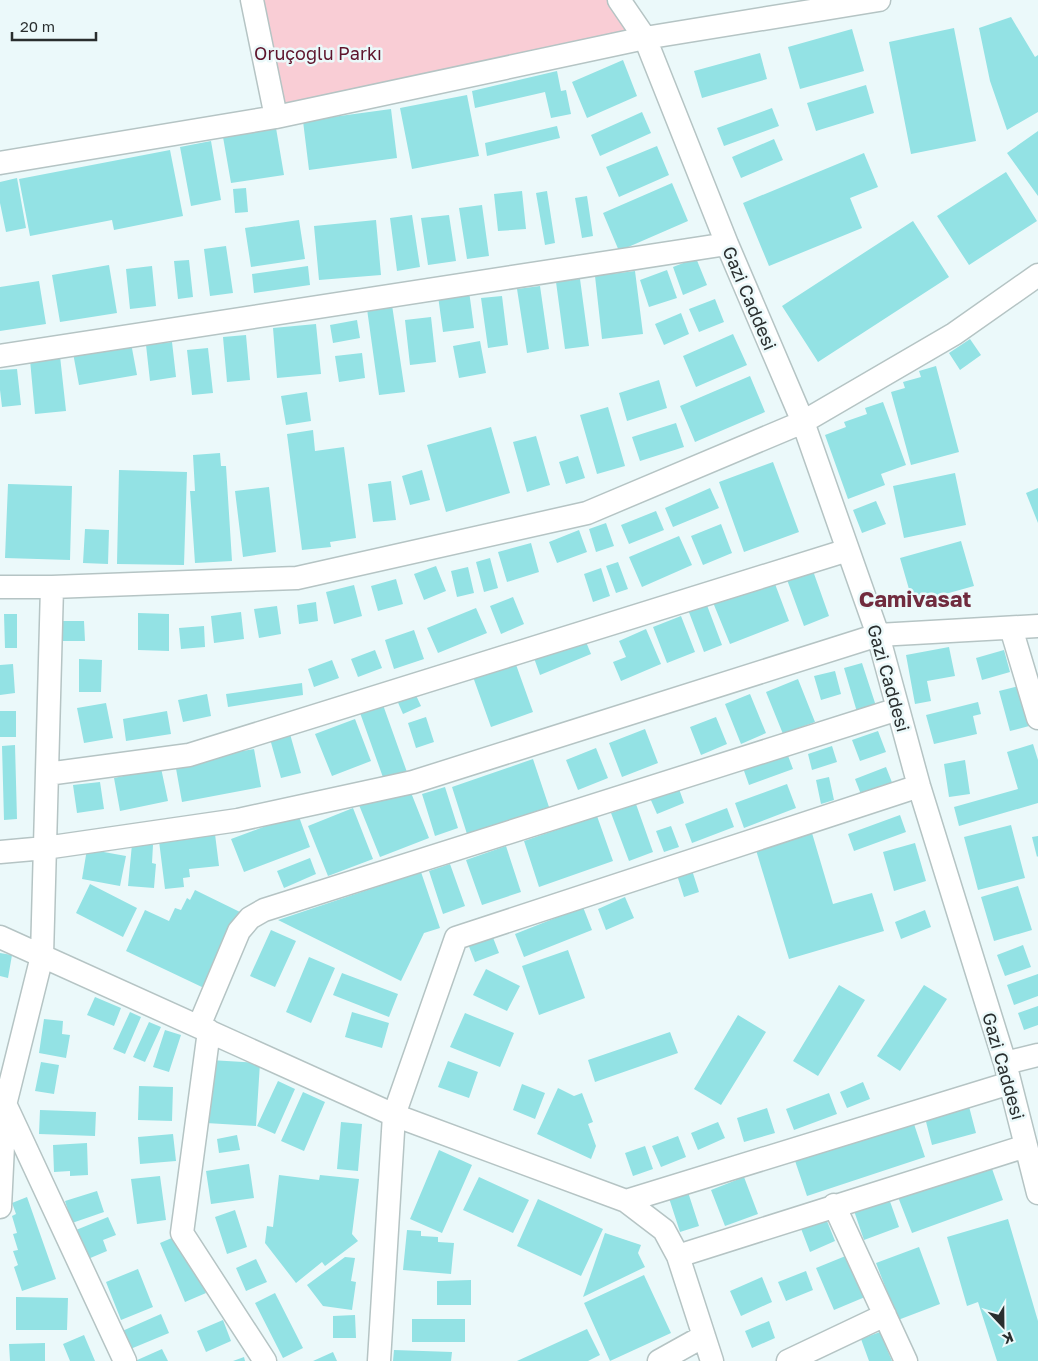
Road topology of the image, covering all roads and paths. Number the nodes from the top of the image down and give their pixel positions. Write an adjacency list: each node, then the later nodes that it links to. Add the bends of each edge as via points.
1 (252, 0): 5 (street)
2 (619, 0): 4 (street, Gazi Caddesi)
3 (879, 0): 4 (street)
4 (645, 38): 5 (street); 7 (street, Gazi Caddesi)
5 (276, 117): 6 (street)
6 (0, 163)
7 (727, 244): 9 (street); 10 (street, Gazi Caddesi)
8 (1038, 275): 10 (street, via 954,334)
9 (0, 356)
10 (803, 422): 11 (street, Gazi Caddesi); 13 (street, via 587,513 297,578)
11 (848, 550): 16 (street, Gazi Caddesi); 19 (street, via 189,755)
12 (0, 587): 13 (street)
13 (52, 587): 19 (street)
14 (1038, 626): 15 (street)
15 (1011, 628): 16 (street); 18 (street)
16 (878, 635): 17 (street, Gazi Caddesi); 21 (street, via 413,782 238,820)
17 (898, 709): 20 (street, Gazi Caddesi); 25 (street, via 264,910 250,918 239,931)
18 (1038, 718)
19 (47, 774): 21 (street)
20 (918, 786): 27 (street, Gazi Caddesi); 29 (street, via 456,938)
21 (45, 848): 22 (street); 24 (street)
22 (0, 852)
23 (0, 937): 24 (street)
24 (42, 956): 25 (street); 28 (street)
25 (204, 1029): 29 (street); 39 (street, via 182,1233)
26 (1038, 1055): 27 (street)
27 (1007, 1073): 30 (street, Gazi Caddesi); 32 (street)
28 (5, 1105): 34 (street); 38 (street)
29 (394, 1114): 32 (street); 40 (street)
30 (1026, 1146): 31 (street, Gazi Caddesi); 33 (street)
31 (1038, 1193)
32 (626, 1201): 35 (street, via 664,1230)
33 (834, 1206): 35 (street); 36 (street)
34 (0, 1207)
35 (678, 1256): 37 (street)
36 (885, 1316): 43 (street); 44 (street)
37 (704, 1336): 41 (street); 42 (street)
38 (125, 1361)
39 (265, 1361)
40 (379, 1361)
41 (659, 1361)
42 (712, 1361)
43 (788, 1361)
44 (906, 1361)

